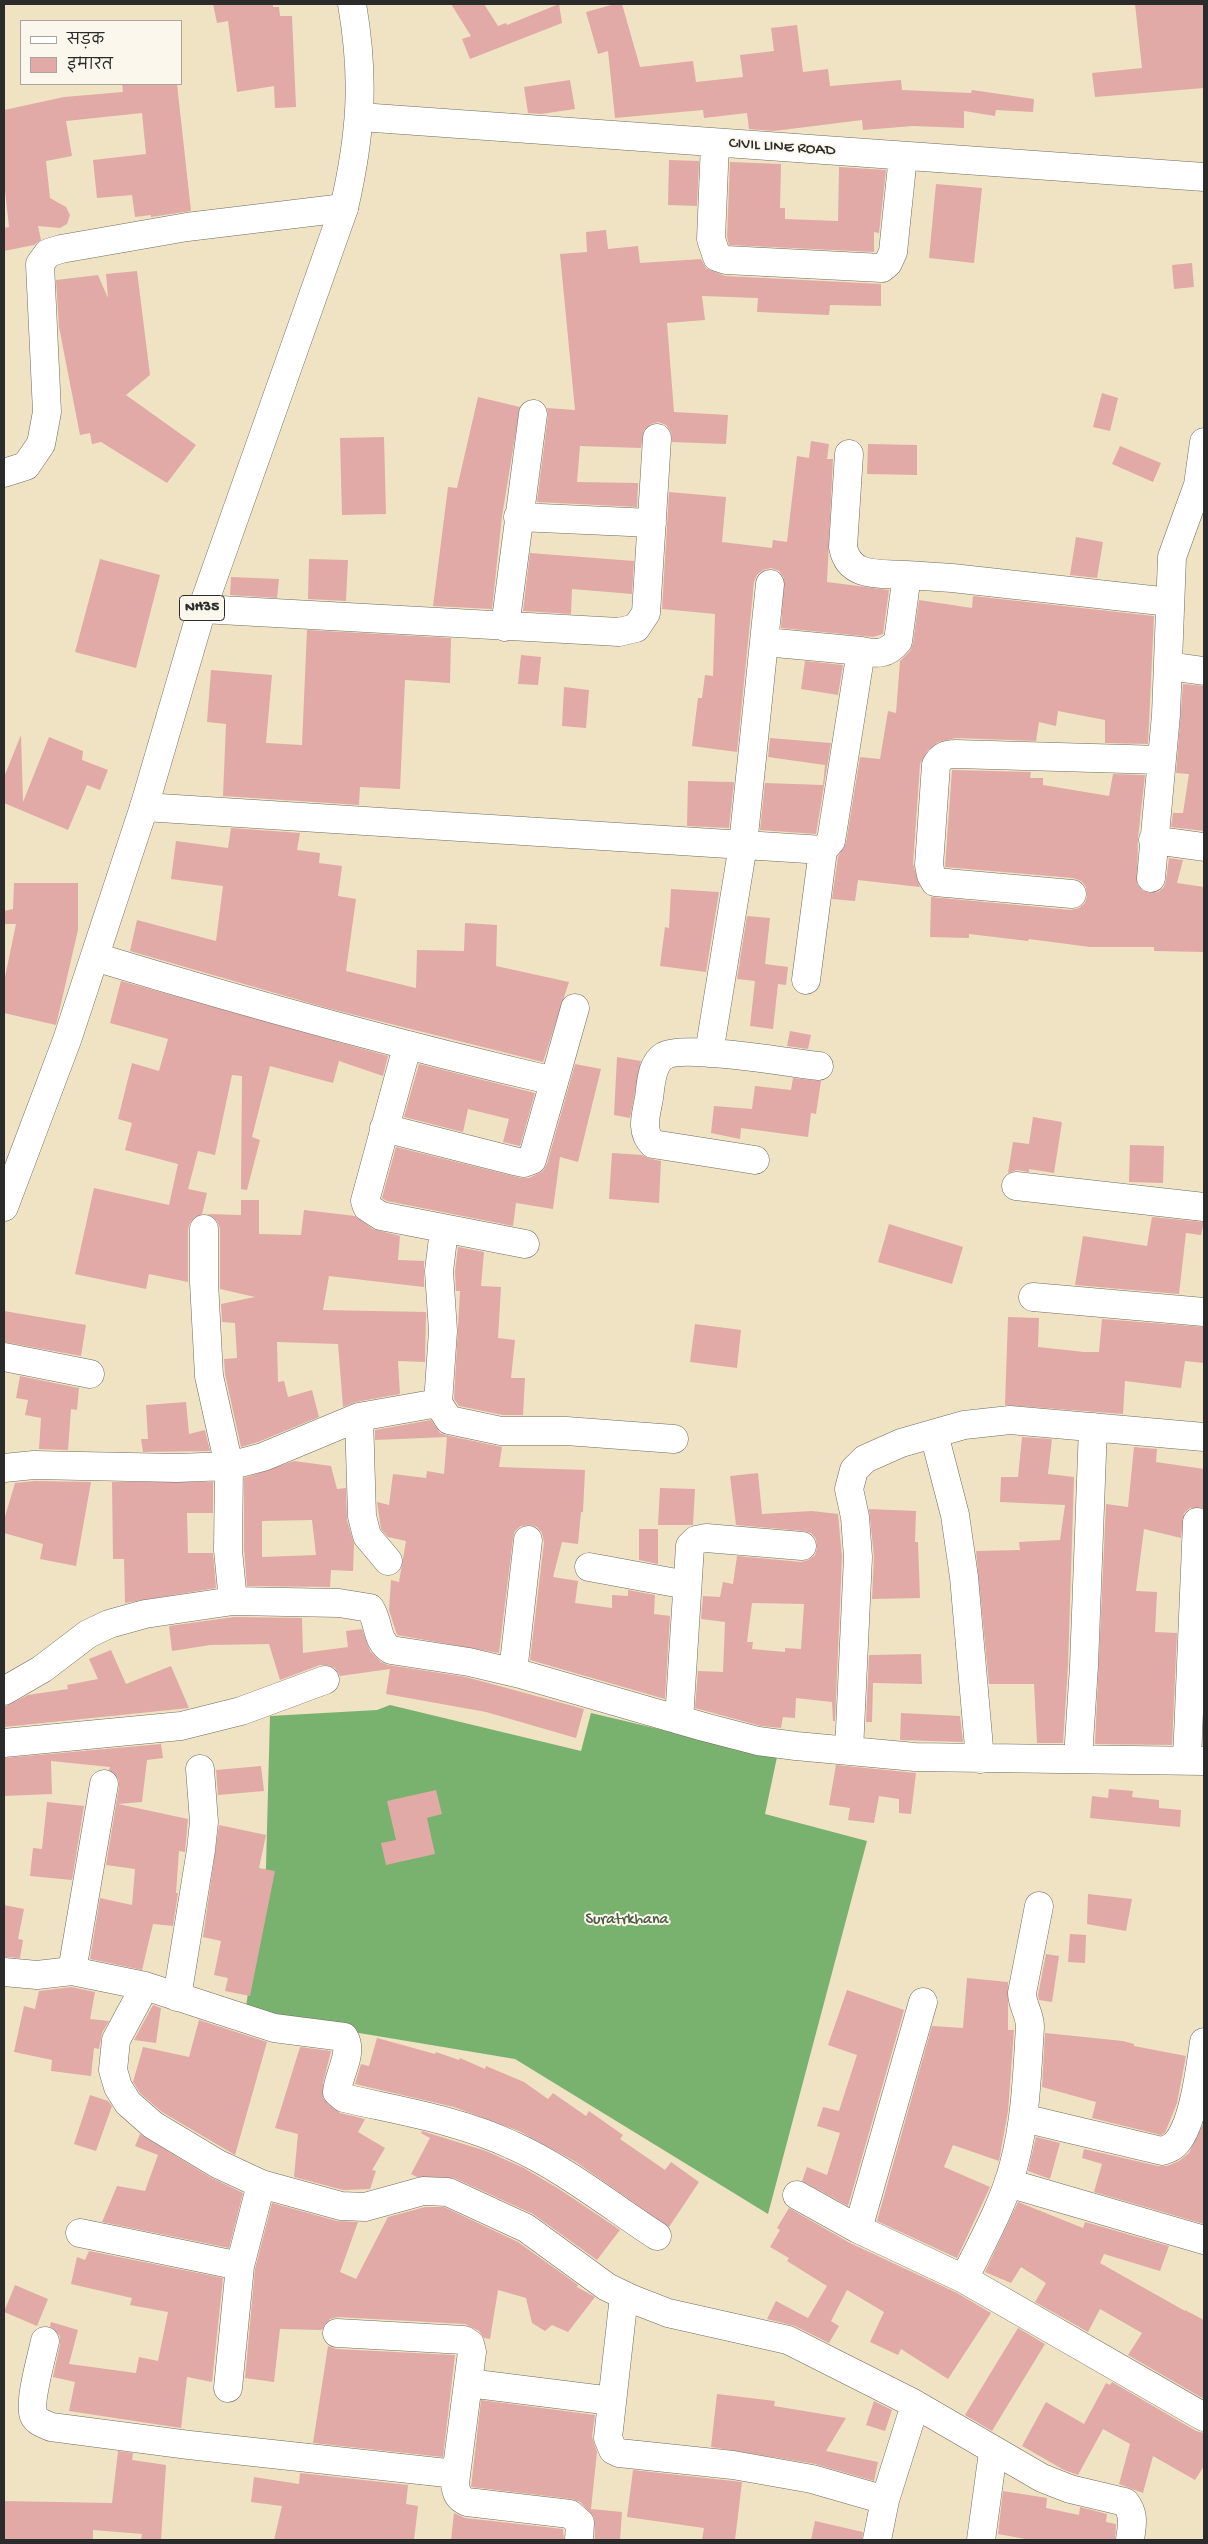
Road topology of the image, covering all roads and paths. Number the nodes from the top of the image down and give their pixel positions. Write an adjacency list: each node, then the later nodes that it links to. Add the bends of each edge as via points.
1 (352, 4): 2 (main road, NH35, via 360,49)
2 (360, 117): 3 (main road, CIVIL LINE ROAD); 6 (main road, NH35)
3 (715, 143): 4 (main road, CIVIL LINE ROAD); 4 (main road, via 711,240 717,257 726,260 882,268 893,252)
4 (903, 156): 5 (main road, CIVIL LINE ROAD)
5 (1204, 177)
6 (344, 208): 11 (main road, via 186,227 48,253 40,264 47,412 41,444 26,466); 17 (main road, NH35)
7 (533, 414): 12 (main road)
8 (657, 438): 13 (main road)
9 (1204, 442): 16 (main road, via 1198,484 1172,557)
10 (849, 454): 14 (main road, via 843,547 846,561 855,569)
11 (4, 473)
12 (518, 516): 13 (main road); 18 (main road)
13 (652, 523): 18 (main road, via 646,613 636,628 619,632)
14 (907, 575): 16 (main road); 20 (main road, via 898,641 891,650 879,654)
15 (770, 584): 19 (main road)
16 (1170, 602): 21 (main road)
17 (202, 609): 18 (main road); 24 (main road, NH35)
18 (504, 627)
19 (765, 642): 20 (main road); 26 (main road)
20 (861, 652): 28 (main road, via 831,841)
21 (1168, 666): 22 (main road); 23 (main road)
22 (1204, 670)
23 (1161, 760): 25 (main road); 30 (main road, via 947,754 936,765 929,864 935,882)
24 (144, 807): 26 (main road); 31 (main road, NH35)
25 (1153, 840): 27 (main road); 29 (main road)
26 (743, 845): 28 (main road); 35 (main road)
27 (1204, 847)
28 (822, 850): 32 (main road)
29 (1151, 878)
30 (1072, 894)
31 (95, 957): 34 (main road); 41 (main road, NH35)
32 (806, 980)
33 (576, 1008): 37 (main road)
34 (407, 1047): 37 (main road); 38 (main road)
35 (709, 1053): 36 (main road); 39 (main road, via 675,1052 663,1056 655,1065 644,1126 647,1138 653,1144 666,1148)
36 (819, 1066)
37 (554, 1081): 38 (main road, via 536,1152 532,1160 524,1163)
38 (384, 1128): 44 (main road, via 365,1201 367,1207 381,1216)
39 (756, 1160)
40 (1016, 1186): 42 (main road)
41 (4, 1207)
42 (1204, 1207)
43 (204, 1229): 56 (main road, via 209,1376)
44 (444, 1230): 45 (main road); 50 (main road, via 439,1271 443,1331)
45 (526, 1244)
46 (1033, 1296): 47 (main road)
47 (1204, 1312)
48 (4, 1357): 49 (main road)
49 (90, 1374)
50 (438, 1403): 51 (main road); 55 (main road, via 449,1420 501,1431 566,1431)
51 (359, 1417): 56 (main road, via 263,1457); 61 (main road, via 362,1516 367,1536)
52 (1093, 1428): 53 (main road, via 1010,1420 964,1425); 54 (main road); 71 (main road)
53 (934, 1434): 70 (main road, via 901,1443 865,1459 854,1470 850,1489 858,1557); 72 (main road, via 954,1515 964,1577)
54 (1204, 1437)
55 (674, 1439)
56 (229, 1466): 57 (main road, via 34,1465); 64 (main road, via 228,1550)
57 (4, 1468)
58 (1197, 1522): 73 (main road)
59 (528, 1540): 65 (main road)
60 (802, 1546): 63 (main road, via 706,1538 696,1540 690,1546)
61 (388, 1561)
62 (589, 1567): 63 (main road)
63 (687, 1585): 68 (main road)
64 (233, 1601): 65 (main road, via 339,1603 370,1608 376,1616 379,1639 391,1650); 67 (main road, via 145,1614 109,1624 88,1634 42,1669)
65 (514, 1672): 68 (main road)
66 (325, 1680): 69 (main road, via 241,1711 181,1726)
67 (4, 1691)
68 (679, 1720): 70 (main road, via 758,1741)
69 (4, 1743)
70 (849, 1751): 72 (main road)
71 (1078, 1758): 72 (main road); 73 (main road)
72 (980, 1759)
73 (1196, 1761)
74 (200, 1769): 80 (main road, via 204,1822)
75 (104, 1784): 77 (main road)
76 (1038, 1906): 83 (main road, via 1022,1992 1022,2002 1030,2016)
77 (72, 1971): 78 (main road, via 37,1975); 79 (main road)
78 (4, 1972)
79 (145, 1986): 80 (main road); 85 (main road, via 116,2040 113,2070 118,2087 128,2103 153,2125 218,2164)
80 (177, 1997): 89 (main road, via 274,2028 344,2037 348,2051 338,2092 344,2098 433,2117 513,2145)
81 (923, 2002): 87 (main road)
82 (1204, 2042): 83 (main road, via 1195,2096 1182,2134 1171,2148 1162,2151)
83 (1023, 2118): 84 (main road)
84 (1008, 2183): 90 (main road); 92 (main road)
85 (261, 2184): 91 (main road); 93 (main road, via 341,2206 365,2206 423,2191 448,2192 526,2228)
86 (797, 2195): 87 (main road)
87 (858, 2229): 92 (main road)
88 (80, 2234): 91 (main road)
89 (656, 2236)
90 (1204, 2240)
91 (240, 2266): 97 (main road)
92 (964, 2279): 100 (main road)
93 (624, 2296): 98 (main road); 99 (main road, via 668,2313 788,2340)
94 (337, 2333): 96 (main road, via 464,2340 470,2344 472,2352)
95 (45, 2341): 102 (main road, via 33,2405 34,2416 51,2427)
96 (468, 2383): 98 (main road); 102 (main road)
97 (228, 2388)
98 (612, 2401): 103 (main road, via 609,2444 619,2453 733,2465 812,2479)
99 (915, 2405): 101 (main road); 103 (main road)
100 (1204, 2417)
101 (993, 2452): 106 (main road); 107 (main road, via 1070,2489 1125,2502 1133,2519)
102 (456, 2474): 104 (main road, via 456,2492 460,2499 570,2514 580,2523)
103 (885, 2500): 105 (main road)
104 (578, 2540)
105 (877, 2540)
106 (981, 2540)
107 (1130, 2540)

